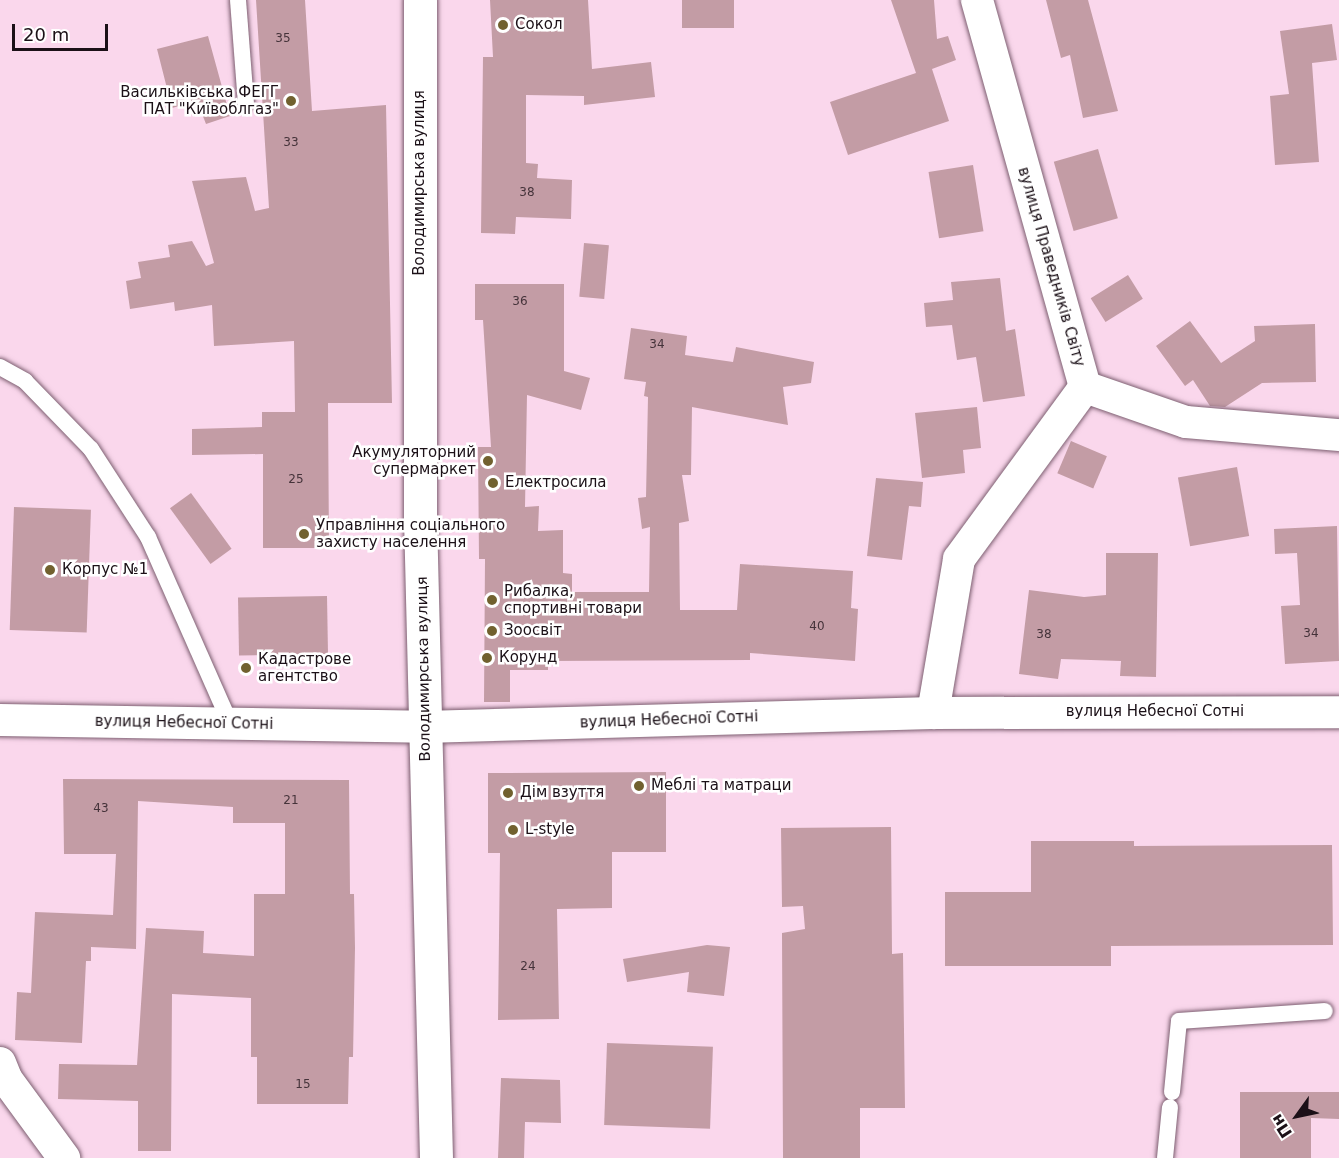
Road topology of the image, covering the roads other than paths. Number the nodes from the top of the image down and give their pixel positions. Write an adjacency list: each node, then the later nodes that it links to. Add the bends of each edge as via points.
1 (238, 0): 4 (lane)
2 (420, 0): 12 (main road, Володимирська вулиця)
3 (977, 0): 6 (street, вулиця Праведників Світу)
4 (246, 103)
5 (0, 367): 11 (lane, via 25,381 97,459 148,537)
6 (1085, 387): 7 (street, вулиця Праведників Світу, via 1186,422); 9 (street, via 959,559)
7 (1339, 435)
8 (1339, 712): 9 (street, вулиця Небесної Сотні)
9 (933, 713): 12 (street, вулиця Небесної Сотні)
10 (0, 720): 11 (street, вулиця Небесної Сотні)
11 (231, 725): 12 (street, вулиця Небесної Сотні, via 363,723)
12 (424, 727): 16 (main road, Володимирська вулиця)
13 (1325, 1011): 17 (lane, via 1179,1021)
14 (0, 1063): 15 (street, via 7,1080)
15 (64, 1158)
16 (436, 1158)
17 (1165, 1158)

